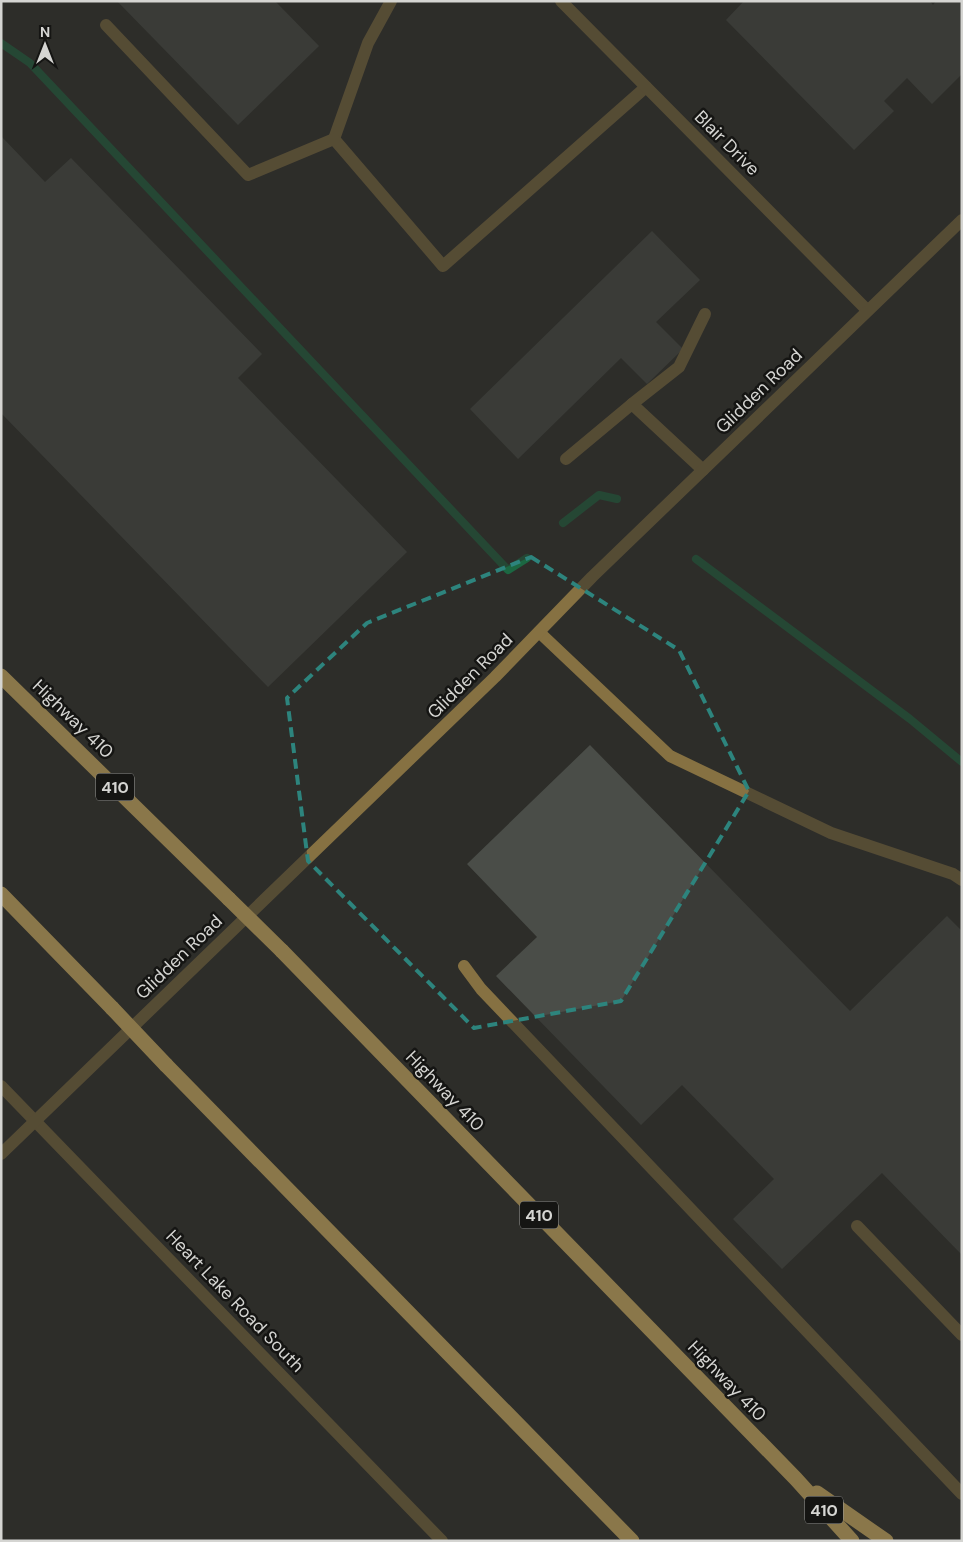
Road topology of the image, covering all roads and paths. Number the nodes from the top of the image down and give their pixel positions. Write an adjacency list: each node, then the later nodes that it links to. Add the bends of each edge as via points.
1 (391, 1): 5 (street, via 368,43)
2 (561, 1): 4 (street, Blair Drive)
3 (106, 25): 5 (street, via 248,175)
4 (646, 87): 5 (street, via 443,266); 7 (street, Blair Drive)
5 (334, 138)
6 (962, 220): 7 (street, Glidden Road)
7 (867, 310): 11 (street, Glidden Road)
8 (705, 314): 9 (street, via 679,366)
9 (632, 404): 10 (street); 11 (street)
10 (566, 459)
11 (703, 470): 12 (street, Glidden Road)
12 (539, 632): 14 (street, via 670,756 832,833 953,874); 18 (street, Glidden Road)
13 (1, 676): 22 (highway, Highway 410 / 410, bridge, via 282,951)
14 (962, 880)
15 (1, 894): 25 (highway, bridge)
16 (464, 966): 23 (street, via 482,989)
17 (1, 1086): 18 (street, Heart Lake Road South)
18 (36, 1121): 19 (street, Glidden Road); 24 (street, Heart Lake Road South)
19 (1, 1154)
20 (857, 1226): 21 (street)
21 (962, 1335)
22 (796, 1479): 26 (highway, Highway 410 / 410); 27 (highway)
23 (962, 1494)
24 (442, 1541)
25 (632, 1541)
26 (852, 1541)
27 (886, 1541)

